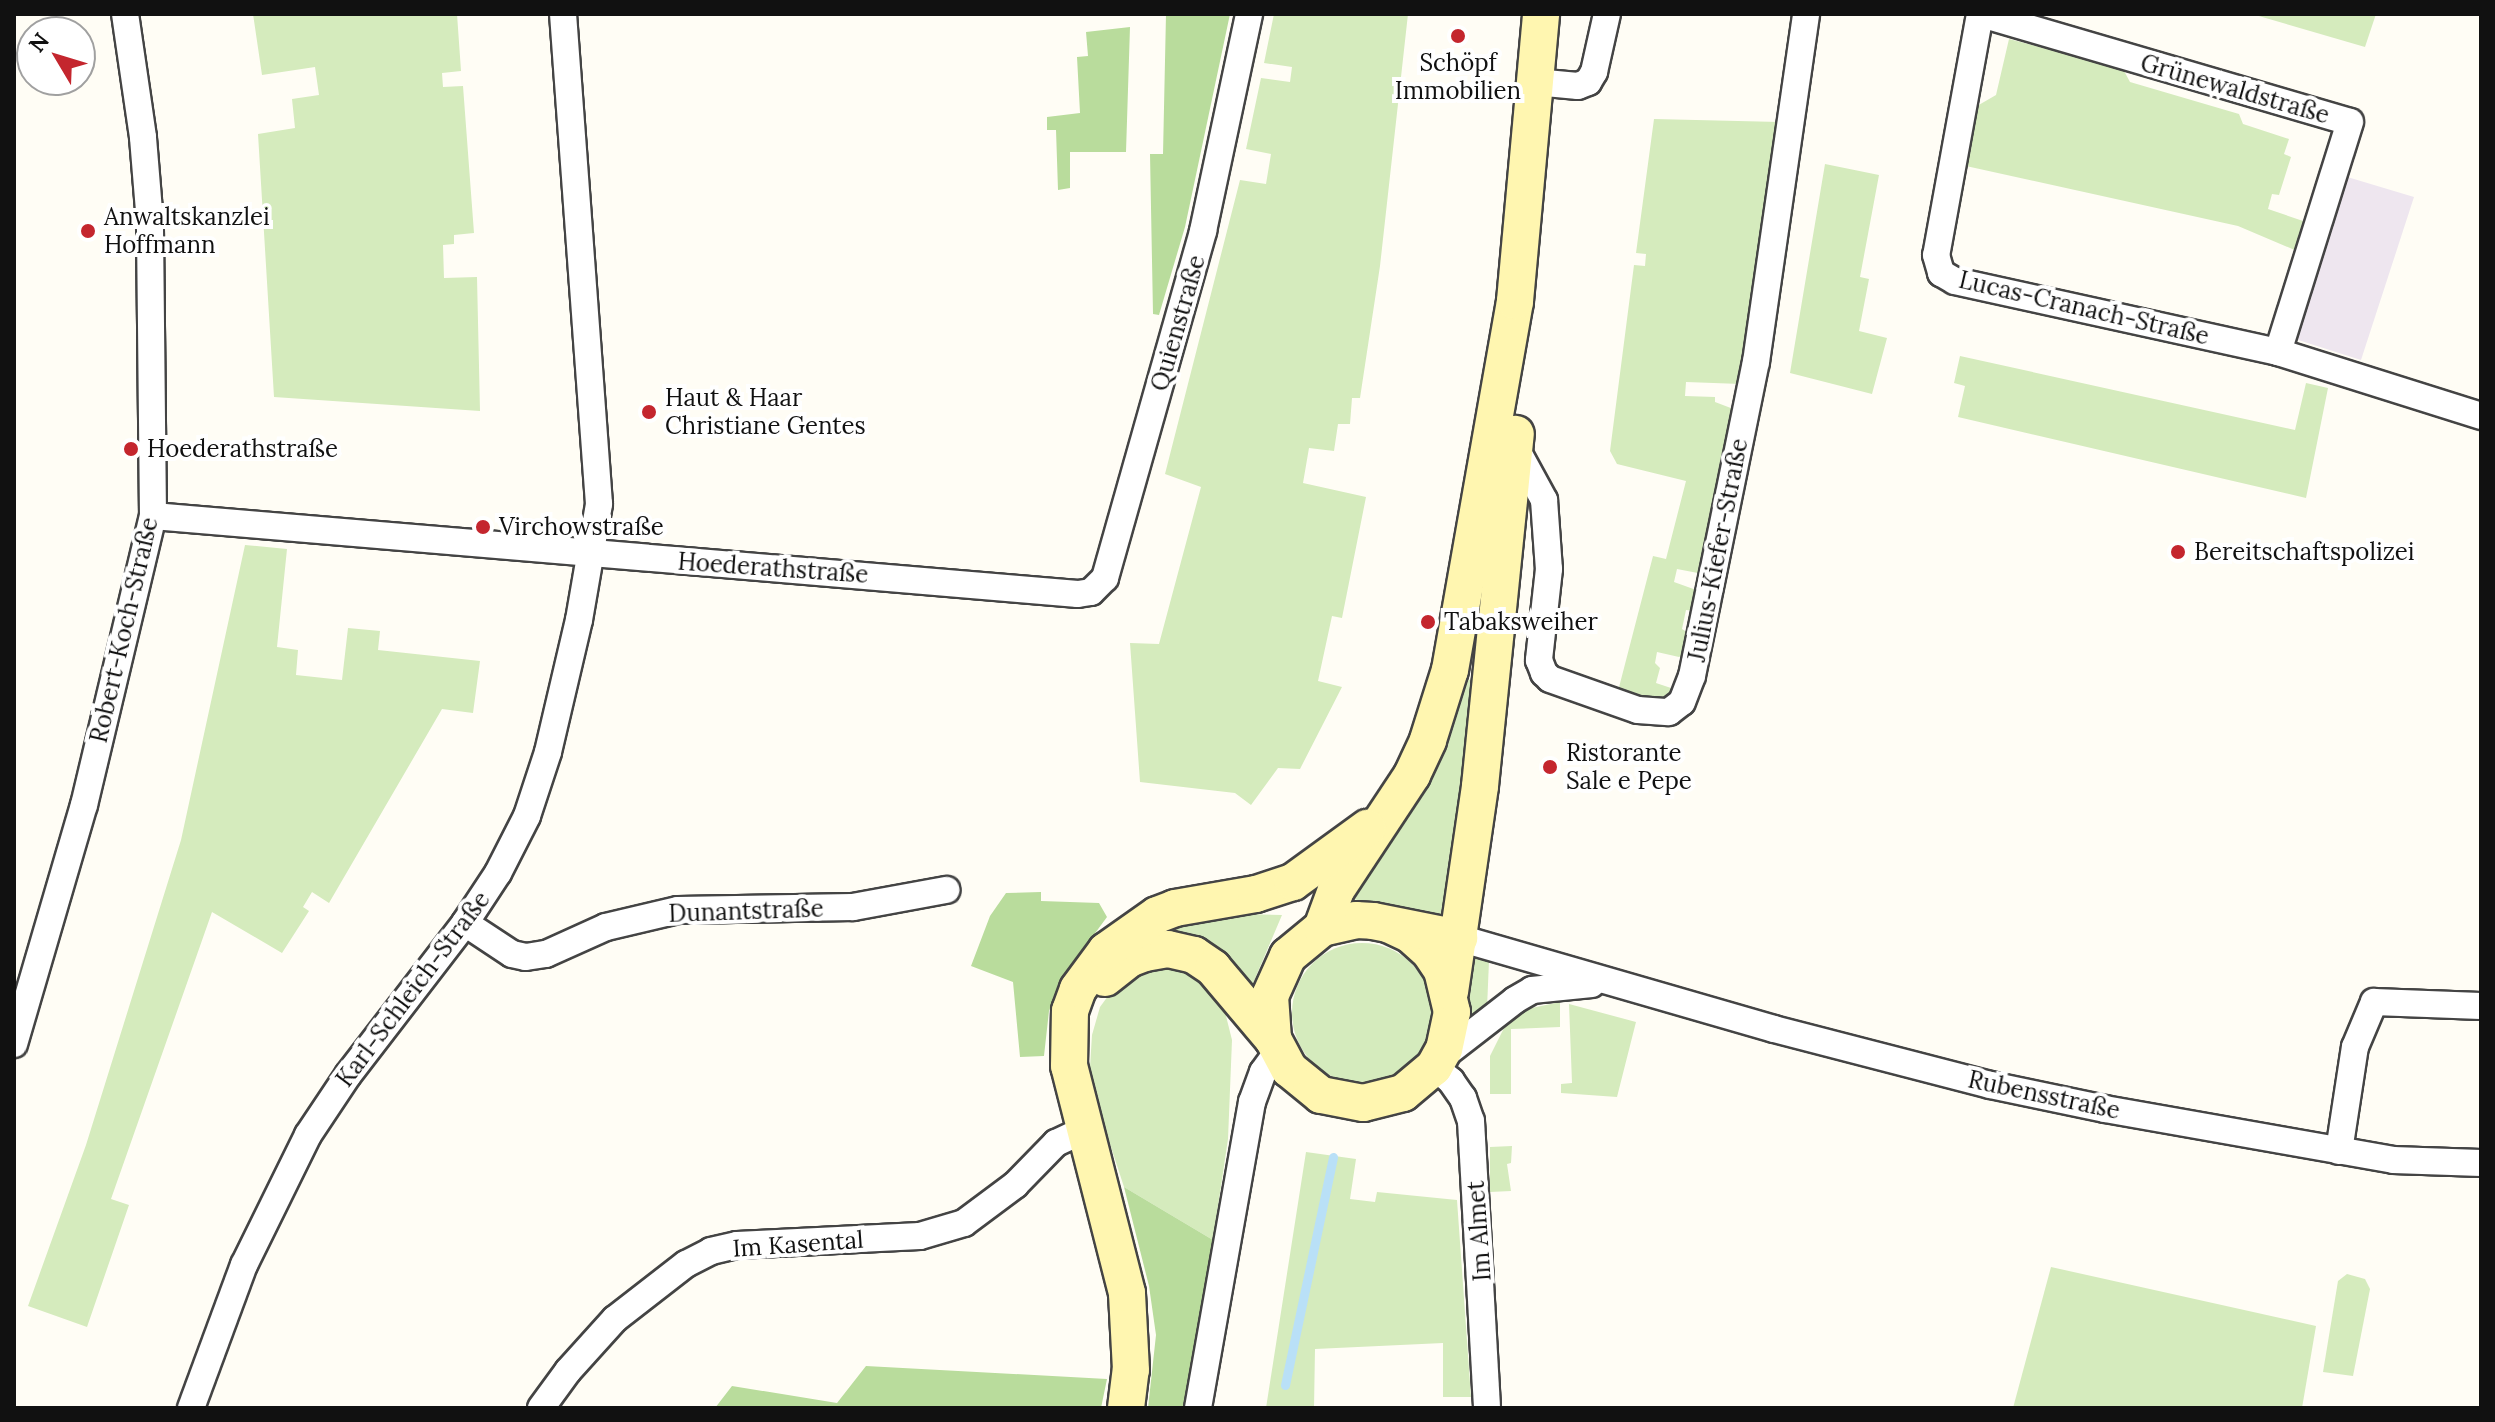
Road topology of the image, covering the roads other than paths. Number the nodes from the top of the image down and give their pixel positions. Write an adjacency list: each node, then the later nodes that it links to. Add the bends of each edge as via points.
1 (125, 14): 13 (street, Robert-Koch-Straße, via 150,223)
2 (563, 14): 14 (street, via 599,504)
3 (1249, 14): 15 (street, Quienstraße, via 1203,231 1105,578 1091,592)
4 (1541, 14): 8 (street)
5 (1607, 14): 8 (street, via 1588,82)
6 (1806, 14): 12 (street, Julius-Kiefer-Straße, via 1756,362 1692,676 1682,702 1669,712 1638,710 1544,673 1539,660 1549,569 1544,500)
7 (1981, 14): 10 (street, Lucas-Cranach-Straße, via 1936,255 1941,273 1955,281); 10 (street, Grünewaldstraße, via 2350,122)
8 (1535, 82): 9 (street)
9 (1515, 301): 12 (street, via 1521,382); 16 (street, via 1443,696 1412,775)
10 (2278, 352): 11 (street, Lucas-Cranach-Straße)
11 (2481, 416)
12 (1514, 445): 22 (street, via 1480,786)
13 (153, 516): 14 (street, Hoederathstraße); 26 (street, Robert-Koch-Straße, via 84,805)
14 (591, 554): 15 (street, Hoederathstraße); 19 (street, Karl-Schleich-Straße, via 566,682 527,816)
15 (1059, 593)
16 (1387, 812): 18 (street, via 1293,882); 21 (street, via 1336,890)
17 (946, 890): 19 (street, Dunantstraße, via 853,907 678,910 606,927 546,954 526,957 512,954)
18 (1256, 894): 21 (street, via 1298,907); 27 (street, via 1175,908 1133,929 1106,951 1078,989 1070,1011)
19 (465, 923): 33 (street, Karl-Schleich-Straße, via 308,1135 244,1265)
20 (1390, 925): 21 (street, via 1356,920); 22 (street); 24 (street, via 1429,951)
21 (1320, 930): 28 (street, via 1288,956 1277,975 1270,996)
22 (1459, 938): 23 (street, Rubensstraße); 24 (street)
23 (1615, 984): 29 (street, Rubensstraße, via 1532,990); 31 (street, Rubensstraße, via 1990,1085)
24 (1450, 992): 29 (street, via 1450,1030)
25 (2481, 1006): 31 (street, via 2374,1002 2355,1047)
26 (14, 1044)
27 (1069, 1044): 28 (street, via 1085,1005 1109,973 1137,956 1168,949 1194,955 1213,968); 30 (street)
28 (1275, 1045): 29 (street, via 1304,1084 1342,1101 1384,1100 1403,1093); 36 (street, via 1252,1102)
29 (1436, 1063): 37 (street, Im Almet, via 1463,1098 1471,1121)
30 (1084, 1130): 34 (street, Im Kasental, via 1056,1143 991,1205 964,1223 920,1236 737,1245 711,1251 615,1319); 35 (street, via 1127,1293 1131,1370)
31 (2339, 1151): 32 (street, Rubensstraße, via 2393,1160)
32 (2481, 1163)
33 (191, 1408)
34 (541, 1408)
35 (1126, 1408)
36 (1198, 1408)
37 (1487, 1408)

